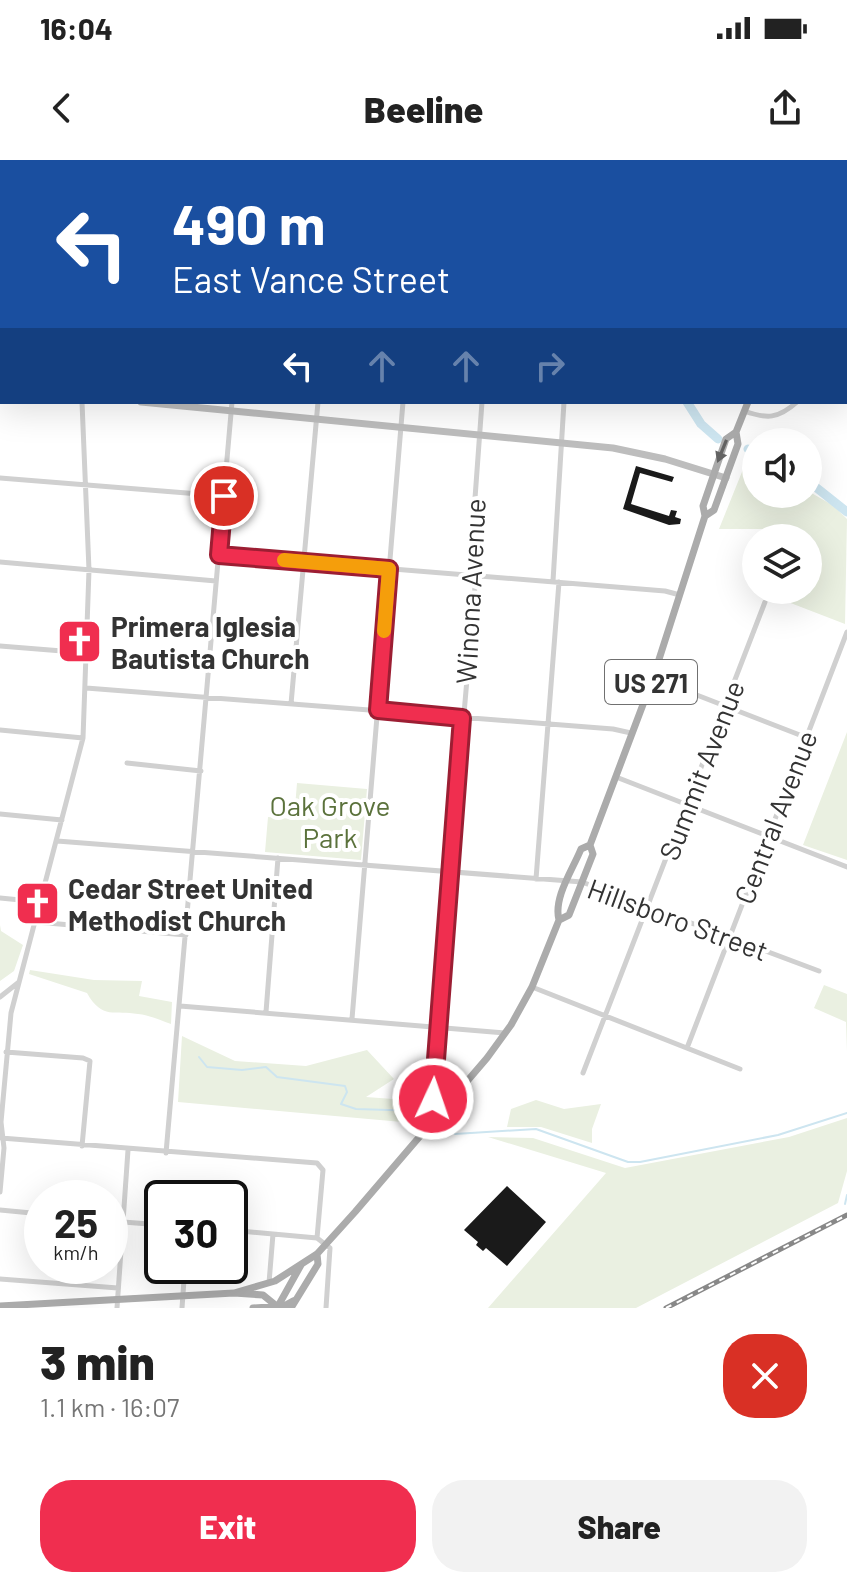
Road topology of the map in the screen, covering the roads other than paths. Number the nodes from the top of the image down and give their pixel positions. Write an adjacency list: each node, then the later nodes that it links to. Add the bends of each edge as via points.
1 (82, 404): 19 (street)
2 (186, 404): 9 (main road)
3 (318, 404): 11 (street)
4 (403, 404): 12 (street)
5 (482, 404): 14 (street, Winona Avenue)
6 (564, 404): 15 (street)
7 (747, 404): 10 (main road, US 271)
8 (794, 404): 10 (street, via 776,417)
9 (232, 406): 11 (main road); 20 (street)
10 (744, 411): 13 (main road, US 271)
11 (316, 417): 12 (main road); 24 (street)
12 (401, 426): 14 (main road); 25 (street)
13 (736, 432): 16 (main road, US 271, one-way to 16, via 726,439); 18 (main road, US 271, via 738,444)
14 (480, 434): 15 (main road); 27 (street, Winona Avenue)
15 (561, 442): 16 (main road, via 643,453); 29 (street)
16 (714, 474): 18 (main road); 21 (main road, US 271, via 703,506)
17 (0, 478): 19 (street)
18 (726, 478): 21 (main road, US 271, via 714,510)
19 (86, 486): 20 (street); 26 (street)
20 (224, 496): 22 (street)
21 (705, 516): 30 (main road, US 271)
22 (219, 555): 24 (street); 28 (street)
23 (0, 562): 26 (street)
24 (303, 562): 25 (street); 38 (street)
25 (389, 569): 27 (street); 40 (street)
26 (89, 570): 28 (street); 34 (street)
27 (476, 575): 29 (street); 41 (street, Winona Avenue)
28 (216, 581): 37 (street)
29 (556, 582): 30 (street); 42 (street)
30 (681, 595): 35 (main road, US 271)
31 (764, 604): 39 (street, Summit Avenue)
32 (847, 632): 45 (street, Central Avenue)
33 (0, 646): 34 (street)
34 (87, 653): 36 (street)
35 (653, 678): 39 (street); 44 (main road, US 271)
36 (86, 688): 37 (street); 46 (street)
37 (207, 698): 38 (street); 48 (street)
38 (291, 704): 40 (street)
39 (725, 705): 45 (street); 50 (street, Summit Avenue)
40 (378, 710): 41 (street); 58 (street)
41 (462, 718): 42 (street); 60 (street, Winona Avenue)
42 (548, 724): 44 (street); 61 (street)
43 (0, 730): 46 (street)
44 (631, 733): 49 (main road, US 271)
45 (805, 737): 53 (street, Central Avenue)
46 (83, 738): 52 (street)
47 (127, 763): 48 (street)
48 (201, 771): 56 (street)
49 (615, 776): 50 (street); 55 (main road, US 271)
50 (687, 806): 53 (street); 66 (street, Summit Avenue)
51 (0, 814): 52 (street)
52 (62, 820): 54 (street)
53 (767, 837): 59 (street); 70 (street, Central Avenue)
54 (57, 841): 56 (street, Hillsboro Street); 65 (street)
55 (590, 845): 62 (main road, US 271, via 581,849); 63 (main road, US 271, via 593,854)
56 (193, 852): 57 (street, Hillsboro Street); 69 (street)
57 (278, 858): 58 (street, Hillsboro Street); 76 (street)
58 (365, 866): 60 (street, Hillsboro Street); 78 (street)
59 (847, 867)
60 (450, 872): 61 (street, Hillsboro Street); 79 (street, Winona Avenue)
61 (536, 879): 62 (street, Hillsboro Street)
62 (567, 882): 63 (street, Hillsboro Street); 67 (main road, US 271, via 556,910)
63 (582, 882): 66 (street, Hillsboro Street); 67 (main road, US 271, via 569,915)
64 (0, 898): 65 (street)
65 (41, 902): 68 (street)
66 (649, 906): 70 (street, Hillsboro Street); 77 (street, Summit Avenue)
67 (559, 920): 73 (main road, US 271)
68 (36, 922): 69 (street); 72 (street)
69 (187, 935): 75 (street)
70 (729, 936): 71 (street, Hillsboro Street); 81 (street, Central Avenue)
71 (819, 971)
72 (19, 981): 74 (street); 82 (street)
73 (532, 987): 77 (street); 80 (main road, US 271)
74 (0, 997)
75 (180, 1006): 76 (street); 89 (street)
76 (266, 1012): 78 (street)
77 (606, 1017): 81 (street); 84 (street, Summit Avenue)
78 (352, 1019): 79 (street)
79 (437, 1026): 80 (street); 85 (street, Winona Avenue, via 432,1093)
80 (505, 1033): 85 (main road, US 271)
81 (687, 1048): 83 (street)
82 (6, 1052): 86 (street); 87 (street, via 90,1061)
83 (740, 1069)
84 (583, 1073)
85 (436, 1115): 97 (main road, US 271)
86 (1, 1138): 87 (street); 91 (street)
87 (82, 1146): 88 (street)
88 (128, 1150): 89 (street); 90 (street)
89 (166, 1153): 96 (street, via 321,1165)
90 (126, 1180)
91 (0, 1192)
92 (0, 1210): 93 (street)
93 (24, 1212)
94 (248, 1232): 95 (street)
95 (273, 1234): 96 (street); 103 (street)
96 (317, 1238): 97 (street)
97 (326, 1245): 98 (main road, US 271); 114 (street)
98 (317, 1254): 99 (main road, US 271); 107 (main road, US 271, via 318,1264)
99 (305, 1261): 103 (main road); 110 (main road, US 271)
100 (0, 1279): 104 (street)
101 (118, 1284): 104 (street)
102 (184, 1284): 106 (street)
103 (269, 1284): 105 (main road)
104 (118, 1288): 108 (street)
105 (234, 1293): 106 (main road); 110 (main road, via 263,1295)
106 (183, 1297): 108 (main road); 111 (street)
107 (295, 1299): 110 (main road); 113 (main road, US 271)
108 (117, 1304): 109 (main road)
109 (0, 1306)
110 (278, 1307): 112 (main road)
111 (182, 1308)
112 (253, 1308)
113 (291, 1308)
114 (326, 1308)

